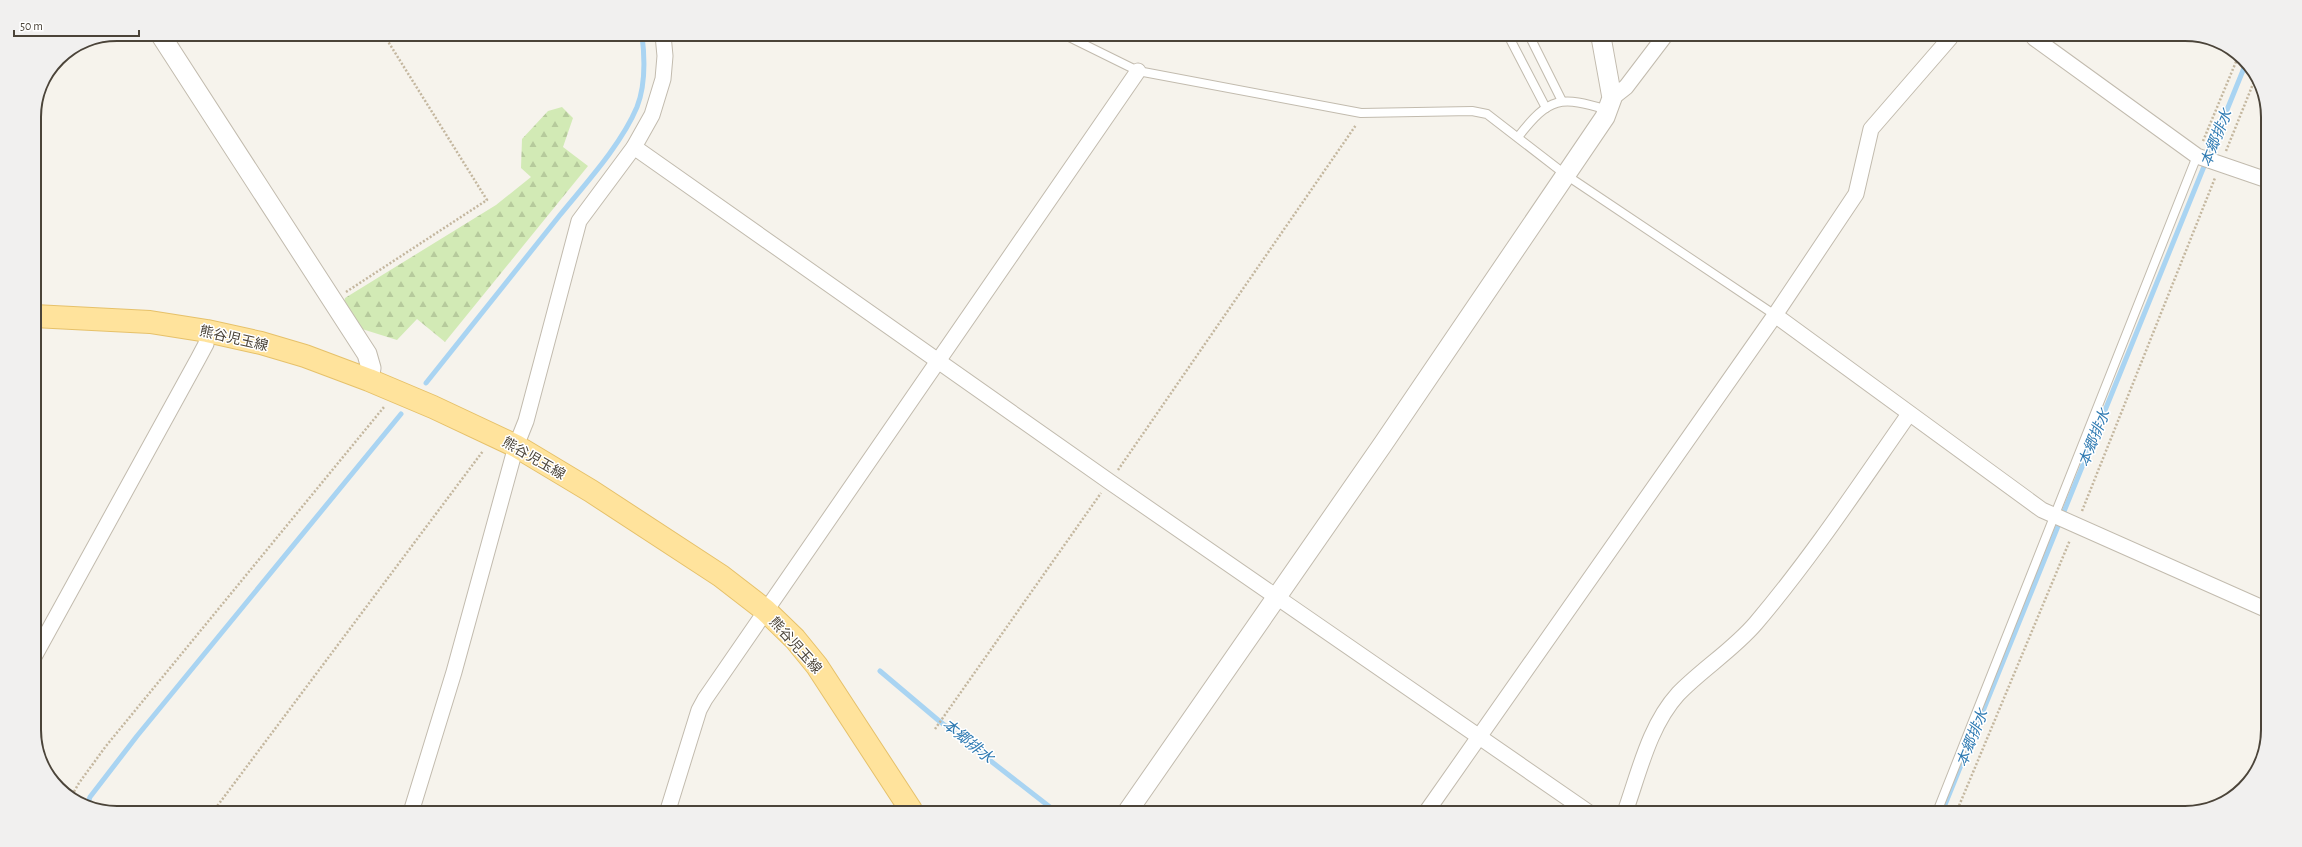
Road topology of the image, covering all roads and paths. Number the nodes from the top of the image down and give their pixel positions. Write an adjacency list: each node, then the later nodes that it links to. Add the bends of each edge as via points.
1 (165, 41): 24 (street)
2 (388, 41): 24 (path, via 488,200)
3 (664, 41): 19 (street, via 665,56 659,98 644,132)
4 (1077, 41): 12 (lane)
5 (1511, 41): 16 (lane)
6 (1532, 41): 14 (lane)
7 (1602, 41): 15 (street)
8 (1661, 41): 15 (street, via 1626,88)
9 (1947, 41): 25 (street, via 1871,129 1856,194)
10 (2038, 41): 20 (street)
11 (2236, 61): 20 (path)
12 (1138, 71): 17 (lane); 28 (street)
13 (2253, 84): 21 (path)
14 (1562, 102): 15 (lane); 16 (lane)
15 (1610, 104): 22 (street, via 1605,117)
16 (1546, 108): 18 (lane)
17 (1361, 113): 18 (lane, via 1472,111 1487,114); 34 (path, via 1352,131)
18 (1518, 137): 22 (lane)
19 (634, 147): 28 (street); 33 (street, via 579,221 526,421)
20 (2197, 156): 21 (street); 35 (lane)
21 (2221, 164): 23 (street); 36 (path)
22 (1566, 175): 25 (lane); 37 (street)
23 (2261, 178)
24 (333, 301): 29 (street, via 367,354 371,368)
25 (1775, 315): 31 (street); 42 (street)
26 (41, 316): 27 (main road, 熊谷児玉線, via 119,319)
27 (207, 331): 29 (main road, 熊谷児玉線, via 305,356); 40 (street, via 206,344)
28 (937, 360): 34 (street); 39 (street)
29 (369, 380): 30 (main road, 熊谷児玉線)
30 (392, 390): 32 (main road, 熊谷児玉線); 43 (path, via 384,407 106,746)
31 (1909, 414): 35 (street, via 2042,510); 51 (street, via 1826,533 1756,624 1678,694 1665,711 1650,742)
32 (495, 436): 33 (main road, 熊谷児玉線); 44 (path)
33 (516, 446): 39 (main road, 熊谷児玉線, via 721,576); 45 (street, via 454,672)
34 (1110, 482): 37 (street); 41 (path)
35 (2054, 515): 36 (street); 52 (lane)
36 (2076, 525): 38 (street); 53 (path)
37 (1276, 597): 42 (street); 48 (street)
38 (2261, 607)
39 (765, 610): 46 (street, via 702,704); 47 (main road, 熊谷児玉線, via 795,639 817,666)
40 (41, 644)
41 (935, 729)
42 (1479, 736): 49 (street); 50 (street)
43 (74, 792)
44 (217, 806)
45 (413, 806)
46 (669, 806)
47 (908, 806)
48 (1131, 806)
49 (1430, 806)
50 (1579, 806)
51 (1627, 806)
52 (1938, 806)
53 (1959, 806)

